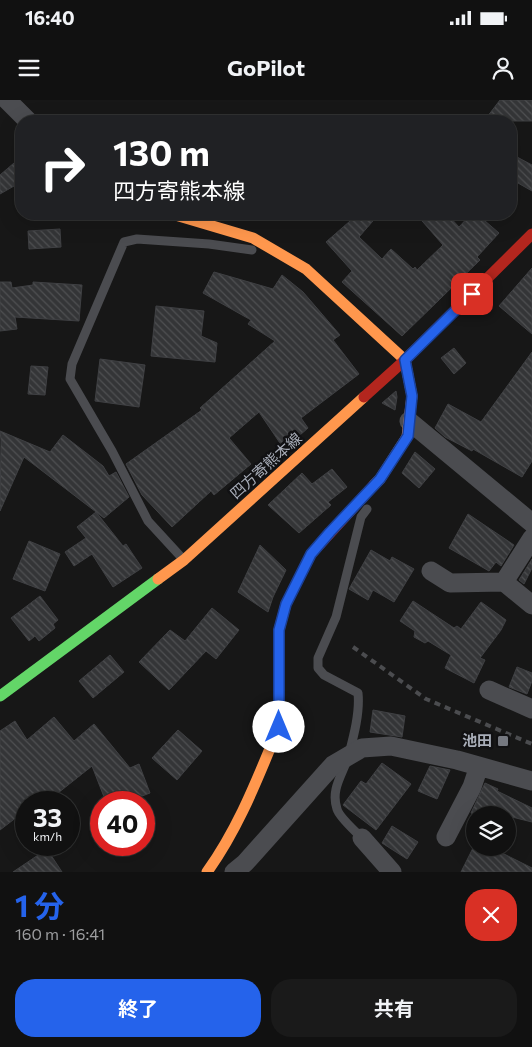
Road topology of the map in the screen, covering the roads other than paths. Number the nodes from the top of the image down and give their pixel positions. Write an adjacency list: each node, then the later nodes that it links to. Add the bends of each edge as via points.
1 (7, 100): 2 (street)
2 (22, 115)
3 (192, 220): 5 (street, via 253,238)
4 (530, 241): 6 (street, 四方寄熊本線)
5 (279, 253): 6 (street, via 306,269); 11 (lane, via 209,244 137,239 124,242 72,364 70,379 148,521)
6 (405, 360): 7 (street, via 412,396); 11 (street, 四方寄熊本線)
7 (409, 421): 8 (street, via 408,436); 9 (street)
8 (380, 479): 18 (lane, via 382,488 361,517 336,617 318,658 318,668 324,675 358,693 356,722); 23 (street, via 311,554 286,604 279,630 279,727 250,798 223,850)
9 (532, 523)
10 (532, 538): 13 (street)
11 (184, 560): 16 (street, 四方寄熊本線)
12 (431, 570): 13 (street, via 450,583)
13 (504, 582): 14 (street)
14 (532, 605)
15 (488, 690): 17 (street)
16 (0, 696)
17 (532, 709)
18 (348, 756): 19 (street, via 362,748 391,746); 22 (lane, via 334,793 337,811); 24 (street, via 333,765)
19 (480, 766): 20 (street); 21 (street)
20 (532, 781)
21 (446, 837)
22 (362, 838): 25 (street)
23 (207, 872)
24 (234, 872)
25 (392, 872)

